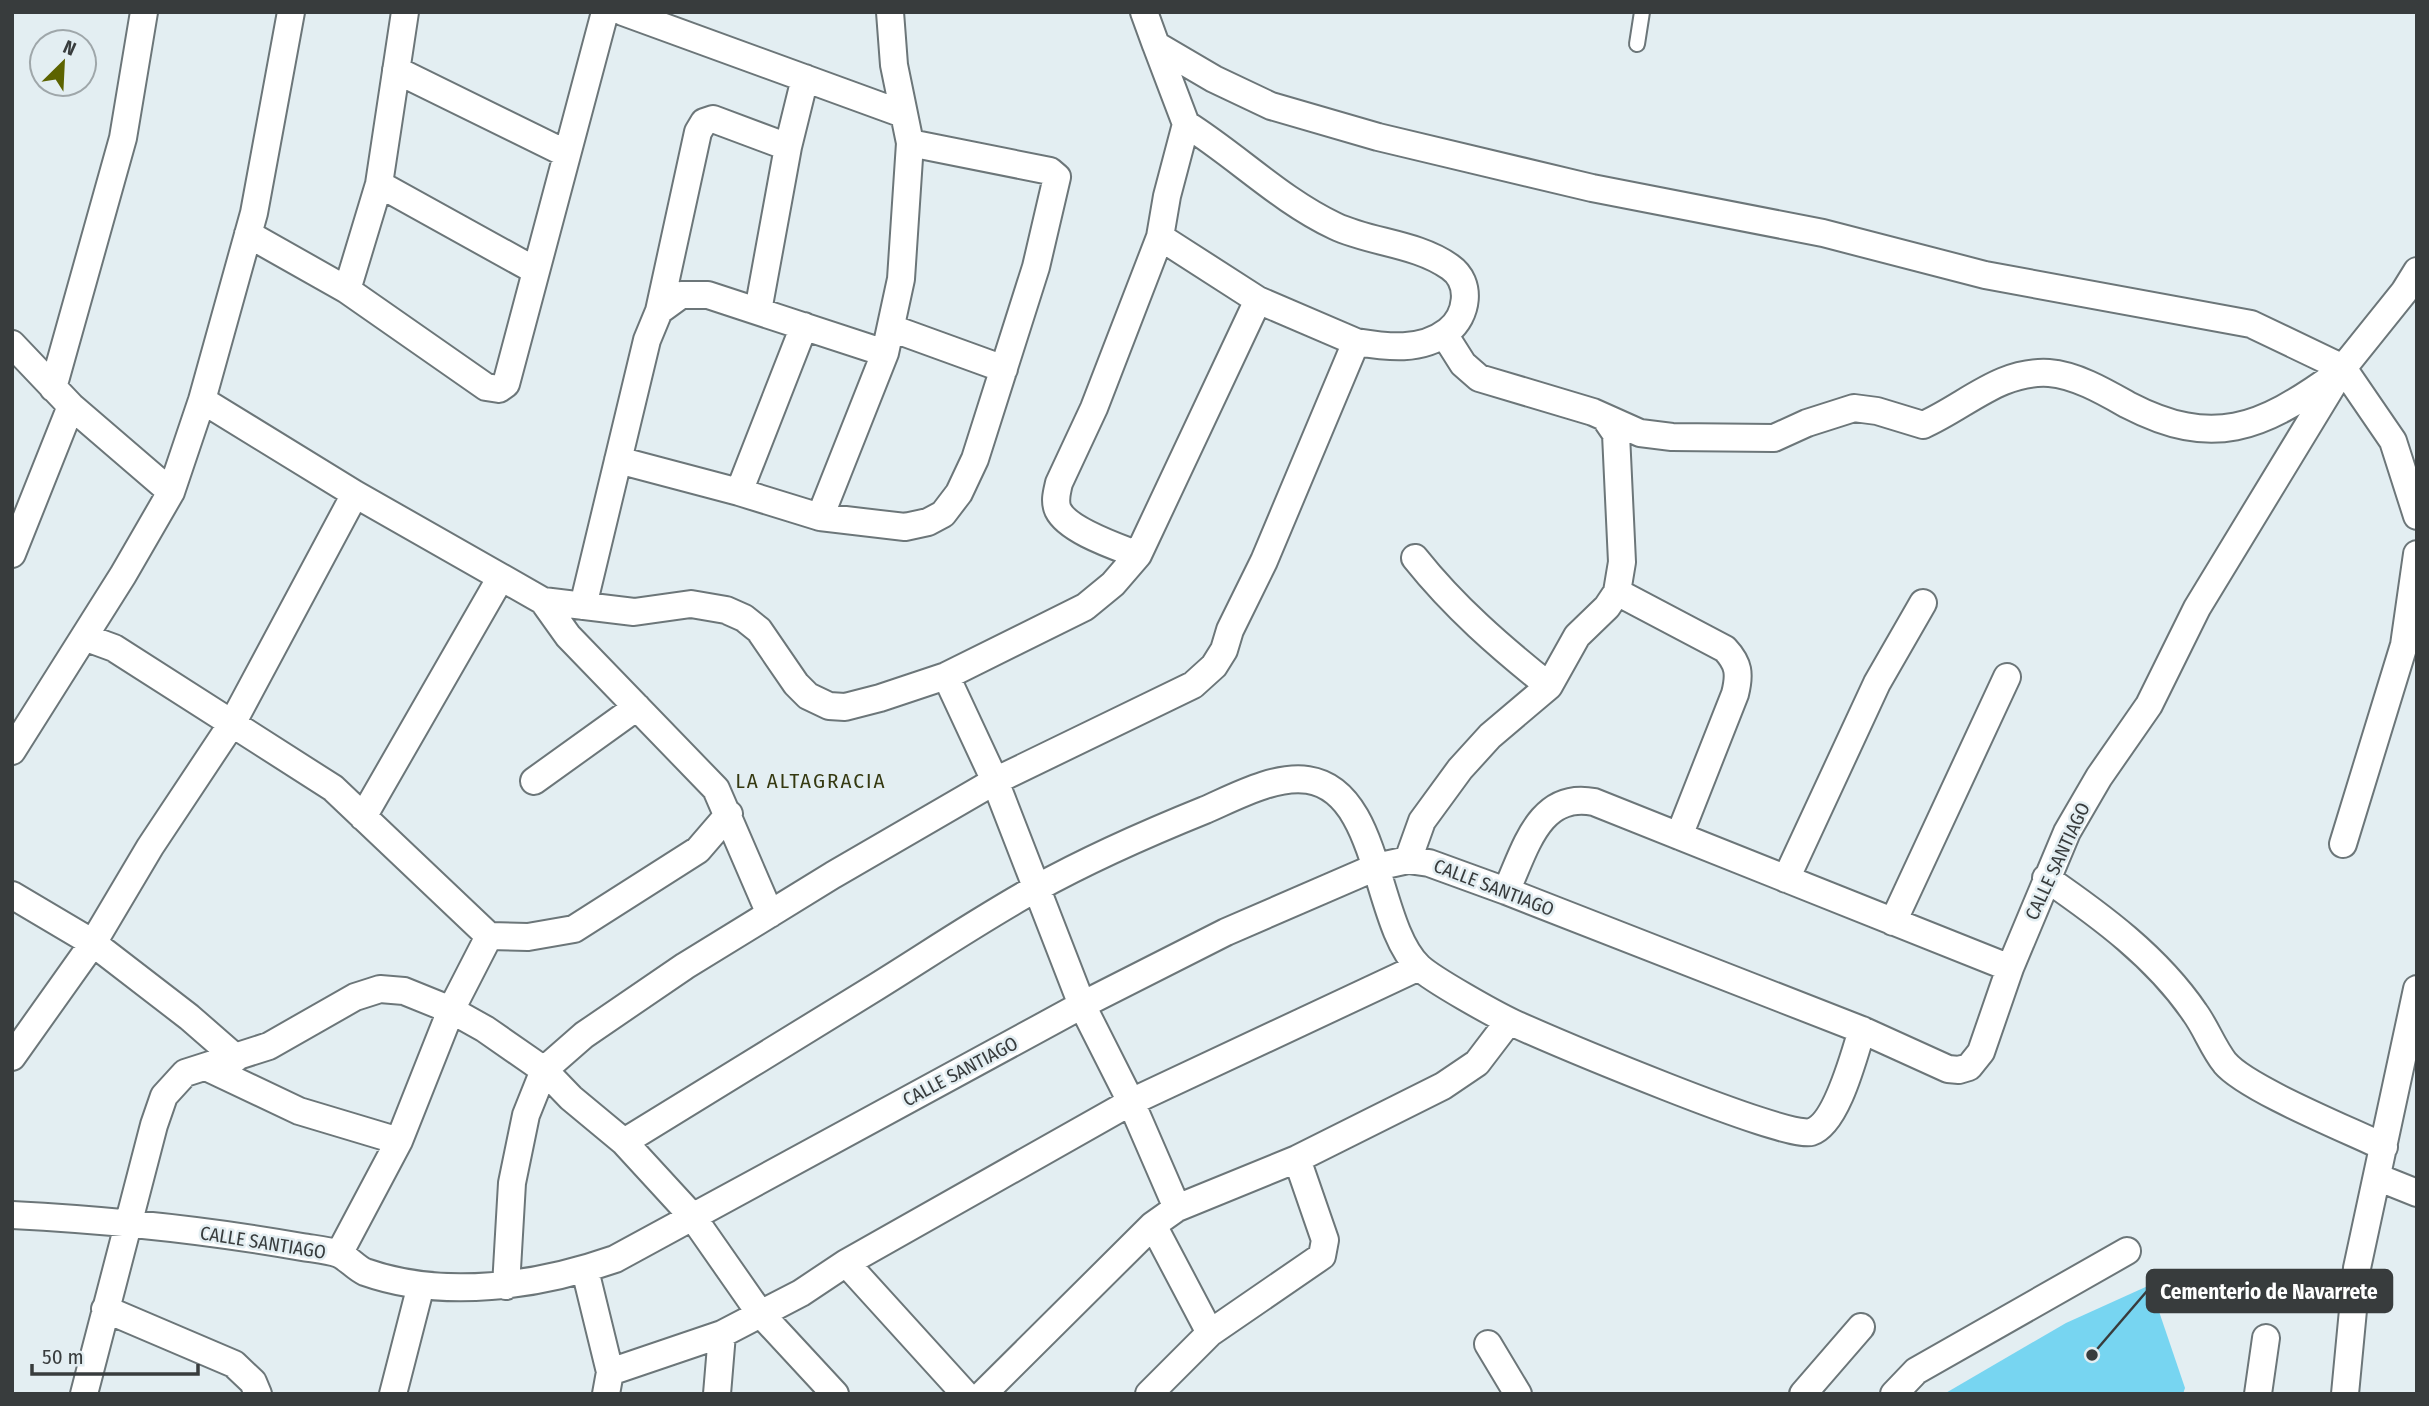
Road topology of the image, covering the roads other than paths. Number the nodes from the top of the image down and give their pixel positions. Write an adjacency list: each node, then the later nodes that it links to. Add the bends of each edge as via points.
1 (144, 12): 34 (street, via 123,138)
2 (290, 12): 19 (street)
3 (405, 12): 11 (street)
4 (605, 12): 17 (street)
5 (623, 12): 12 (street)
6 (890, 12): 13 (street)
7 (1144, 12): 10 (street)
8 (1642, 12): 9 (lane)
9 (1637, 44)
10 (1156, 45): 14 (street); 33 (street, via 1271,106 1378,137 1592,188 1823,233 1985,275 2251,324)
11 (396, 70): 17 (street); 18 (street)
12 (805, 78): 13 (street); 16 (street)
13 (903, 114): 15 (street)
14 (1186, 124): 20 (street); 28 (street, via 1298,206 1338,227 1393,242 1451,268 1463,286 1465,304 1459,322)
15 (910, 142): 29 (street, via 901,279); 32 (street, via 1056,173 1036,267)
16 (788, 147): 25 (street, via 713,119 704,121); 26 (street)
17 (567, 154): 21 (street)
18 (379, 184): 21 (street); 23 (street)
19 (248, 234): 23 (street); 35 (street)
20 (1160, 237): 24 (street); 45 (street, via 1132,317 1056,498 1059,511 1072,524)
21 (536, 271): 23 (street, via 506,384 499,389 486,387)
22 (2413, 289): 33 (street, CALLE SANTIAGO)
23 (347, 290)
24 (1258, 300): 30 (street); 45 (street)
25 (659, 311): 26 (street, via 681,295 708,295); 37 (street, via 647,340)
26 (758, 311): 27 (street)
27 (804, 327): 29 (street); 39 (street)
28 (1444, 334): 30 (street, via 1415,345); 36 (street, via 1463,364 1479,378)
29 (888, 341): 32 (street); 42 (street)
30 (1356, 342): 60 (street, via 1264,561 1214,666 1193,685)
31 (12, 344): 34 (street)
32 (1004, 369): 42 (street, via 975,459 943,514 905,527)
33 (2343, 369): 36 (street, via 2294,404 2258,421 2213,431 2183,427 2093,386 2050,373 2009,377 1923,425 1854,408 1774,438 1745,439 1640,433); 41 (street, via 2393,441); 67 (street, CALLE SANTIAGO, via 2197,608 2149,705 2099,777)
34 (62, 397): 38 (street); 43 (street)
35 (202, 400): 38 (street); 40 (street)
36 (1605, 418): 48 (street, via 1616,434 1622,562)
37 (618, 460): 39 (street); 51 (street)
38 (170, 492): 52 (street)
39 (740, 492): 42 (street)
40 (355, 494): 47 (street); 57 (street)
41 (2417, 516)
42 (820, 517)
43 (16, 537)
44 (2417, 554): 64 (street, via 2404,645)
45 (1138, 555): 53 (street, via 1085,607)
46 (1415, 558): 55 (street, via 1440,590 1496,644)
47 (501, 577): 49 (street); 62 (street)
48 (1617, 592): 55 (street, via 1577,636); 63 (street, via 1725,649 1740,674)
49 (544, 601): 51 (street); 56 (street, via 556,622)
50 (1923, 603): 68 (street, via 1877,682)
51 (583, 606): 53 (street, via 634,612 691,604 726,610 759,630 796,684 829,706 845,707)
52 (84, 637): 57 (street, via 114,648); 58 (street)
53 (946, 676): 60 (street)
54 (2007, 677): 73 (street)
55 (1549, 686): 65 (street, via 1490,736 1460,769 1422,821)
56 (637, 707): 59 (street); 61 (street, via 716,789)
57 (233, 722): 62 (street, via 332,788); 75 (street)
58 (12, 751)
59 (534, 781)
60 (995, 781): 69 (street); 72 (street)
61 (729, 814): 72 (street); 74 (street, via 698,850 574,929 528,937)
62 (363, 817): 74 (street)
63 (1679, 836): 68 (street); 70 (street, via 1594,802 1563,801 1536,826)
64 (2343, 844)
65 (1408, 860): 66 (street, CALLE SANTIAGO); 70 (street, CALLE SANTIAGO)
66 (1376, 867): 69 (street, via 1341,796 1309,780 1287,780 1160,828); 76 (street, via 1400,936); 79 (street, CALLE SANTIAGO, via 1226,932)
67 (2046, 878): 77 (street, CALLE SANTIAGO); 90 (street, via 2099,915 2165,975 2196,1013 2225,1063 2246,1081)
68 (1786, 879): 73 (street)
69 (1037, 888): 79 (street); 89 (street)
70 (1506, 891): 82 (street, CALLE SANTIAGO)
71 (12, 895): 75 (street)
72 (770, 914): 86 (street, via 584,1035)
73 (1894, 922): 77 (street)
74 (489, 936): 80 (street)
75 (93, 943): 83 (street); 84 (street)
76 (1419, 967): 81 (street); 87 (street)
77 (2010, 968): 82 (street, CALLE SANTIAGO, via 1981,1052 1969,1067 1948,1069)
78 (2417, 989): 90 (street)
79 (1082, 1005): 87 (street); 96 (street, CALLE SANTIAGO)
80 (451, 1010): 84 (street, via 404,991 380,989 355,997 269,1046); 86 (street); 88 (street)
81 (1509, 1021): 82 (street, via 1748,1118 1797,1133 1814,1131 1829,1114); 91 (street, via 1477,1063 1443,1086)
82 (1862, 1030)
83 (12, 1057)
84 (236, 1058): 85 (street)
85 (206, 1066): 88 (street, via 299,1111); 97 (street, via 185,1073 164,1096)
86 (544, 1070): 89 (street); 104 (street, via 515,1154)
87 (1131, 1102): 94 (street); 101 (street)
88 (399, 1141): 100 (street)
89 (624, 1142): 96 (street)
90 (2384, 1147): 92 (street)
91 (1297, 1159): 94 (street); 108 (street, via 1325,1240 1322,1256)
92 (2377, 1177): 93 (street); 125 (street, via 2357,1268)
93 (2417, 1193)
94 (1177, 1208): 98 (street)
95 (12, 1215): 97 (street, CALLE SANTIAGO)
96 (692, 1216): 102 (street, CALLE SANTIAGO, via 615,1259); 106 (street)
97 (131, 1222): 100 (street, CALLE SANTIAGO); 105 (street)
98 (1153, 1225): 108 (street); 119 (street)
99 (2127, 1251): 123 (street, via 1916,1371)
100 (339, 1254): 103 (street, CALLE SANTIAGO, via 363,1271)
101 (846, 1263): 106 (street, via 801,1293); 118 (street)
102 (584, 1270): 104 (street, CALLE SANTIAGO); 112 (street)
103 (421, 1285): 104 (street, CALLE SANTIAGO); 115 (street)
104 (506, 1286)
105 (104, 1309): 113 (street); 114 (street, via 234,1364 253,1381)
106 (759, 1312): 109 (street); 117 (street)
107 (1861, 1327): 122 (street)
108 (1210, 1333): 120 (street)
109 (722, 1334): 112 (street); 116 (street)
110 (2266, 1338): 124 (street)
111 (1488, 1344): 121 (street)
112 (608, 1383)
113 (85, 1394)
114 (258, 1394)
115 (393, 1394)
116 (717, 1394)
117 (835, 1394)
118 (965, 1394)
119 (984, 1394)
120 (1149, 1394)
121 (1518, 1394)
122 (1803, 1394)
123 (1894, 1394)
124 (2258, 1394)
125 (2345, 1394)

